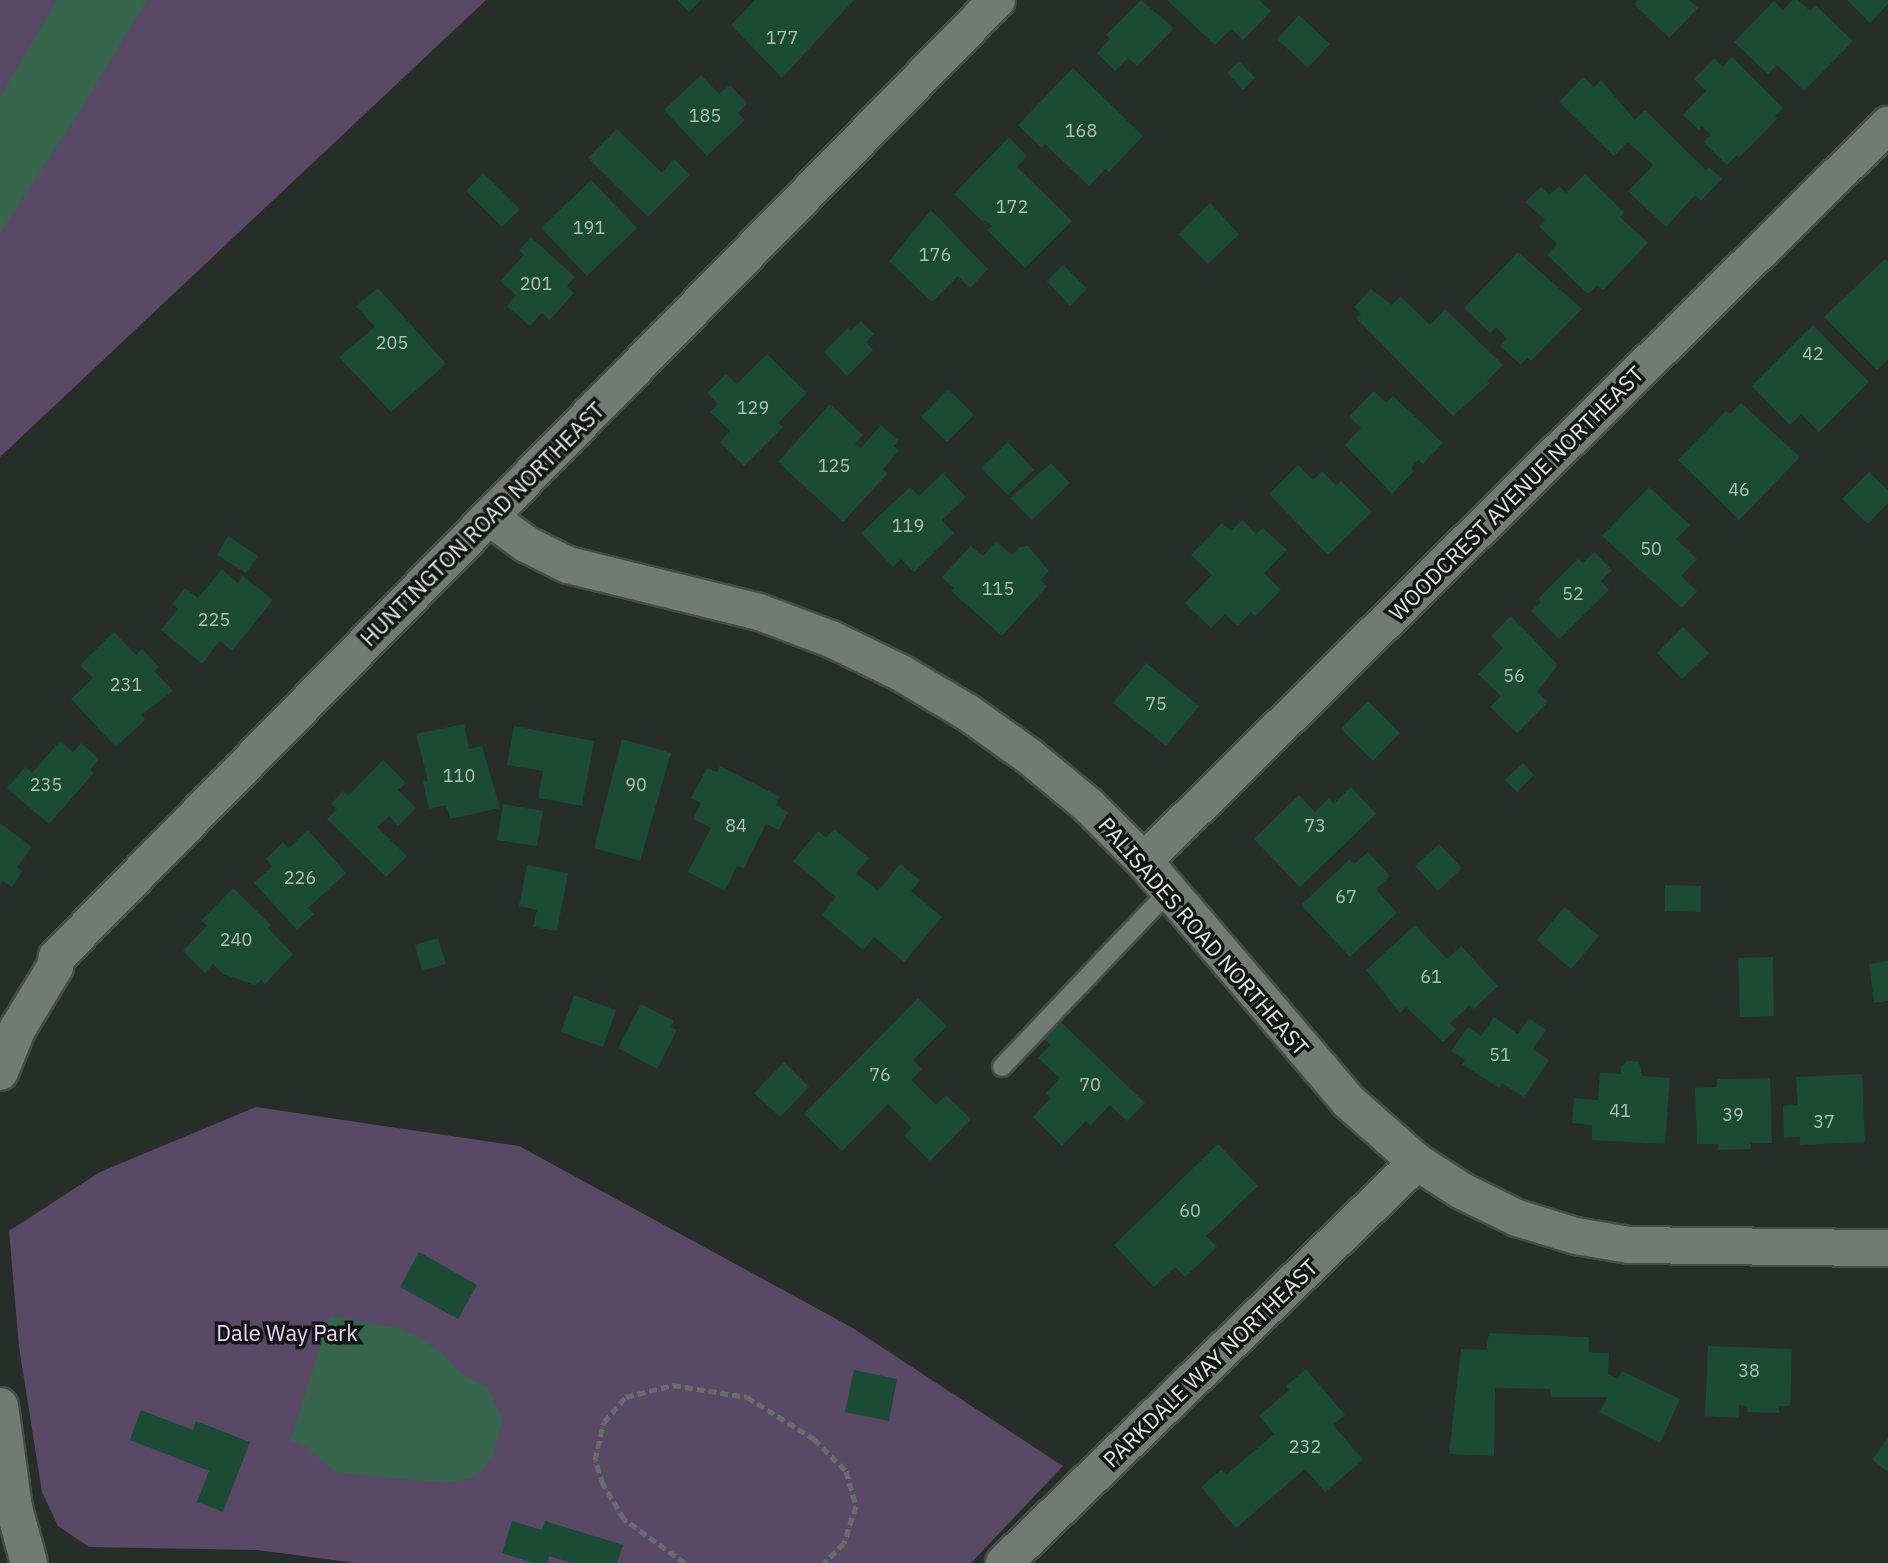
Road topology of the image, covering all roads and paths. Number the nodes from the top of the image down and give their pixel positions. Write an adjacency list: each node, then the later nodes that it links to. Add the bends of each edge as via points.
1 (997, 0): 3 (street, HUNTINGTON ROAD NORTHEAST)
2 (1888, 125): 4 (street, WOODCREST AVENUE NORTHEAST)
3 (489, 517): 4 (street, PALISADES ROAD NORTHEAST, via 568,565 759,612 901,673 1030,757); 7 (street, HUNTINGTON ROAD NORTHEAST, via 57,957)
4 (1144, 861): 5 (street, PALISADES ROAD NORTHEAST)
5 (1169, 891): 6 (lane); 8 (street, PALISADES ROAD NORTHEAST, via 1348,1101)
6 (1002, 1067)
7 (0, 1072)
8 (1417, 1162): 9 (street, PALISADES ROAD NORTHEAST, via 1517,1218 1576,1236 1682,1248); 14 (street, PARKDALE WAY NORTHEAST)
9 (1888, 1248)
10 (0, 1406): 11 (street, via 14,1508)
11 (29, 1563)
12 (685, 1563): 13 (path, via 624,1519 595,1460 604,1422 626,1397 673,1385 747,1397 814,1439 846,1471 856,1506 844,1543)
13 (824, 1563)
14 (1004, 1563)

